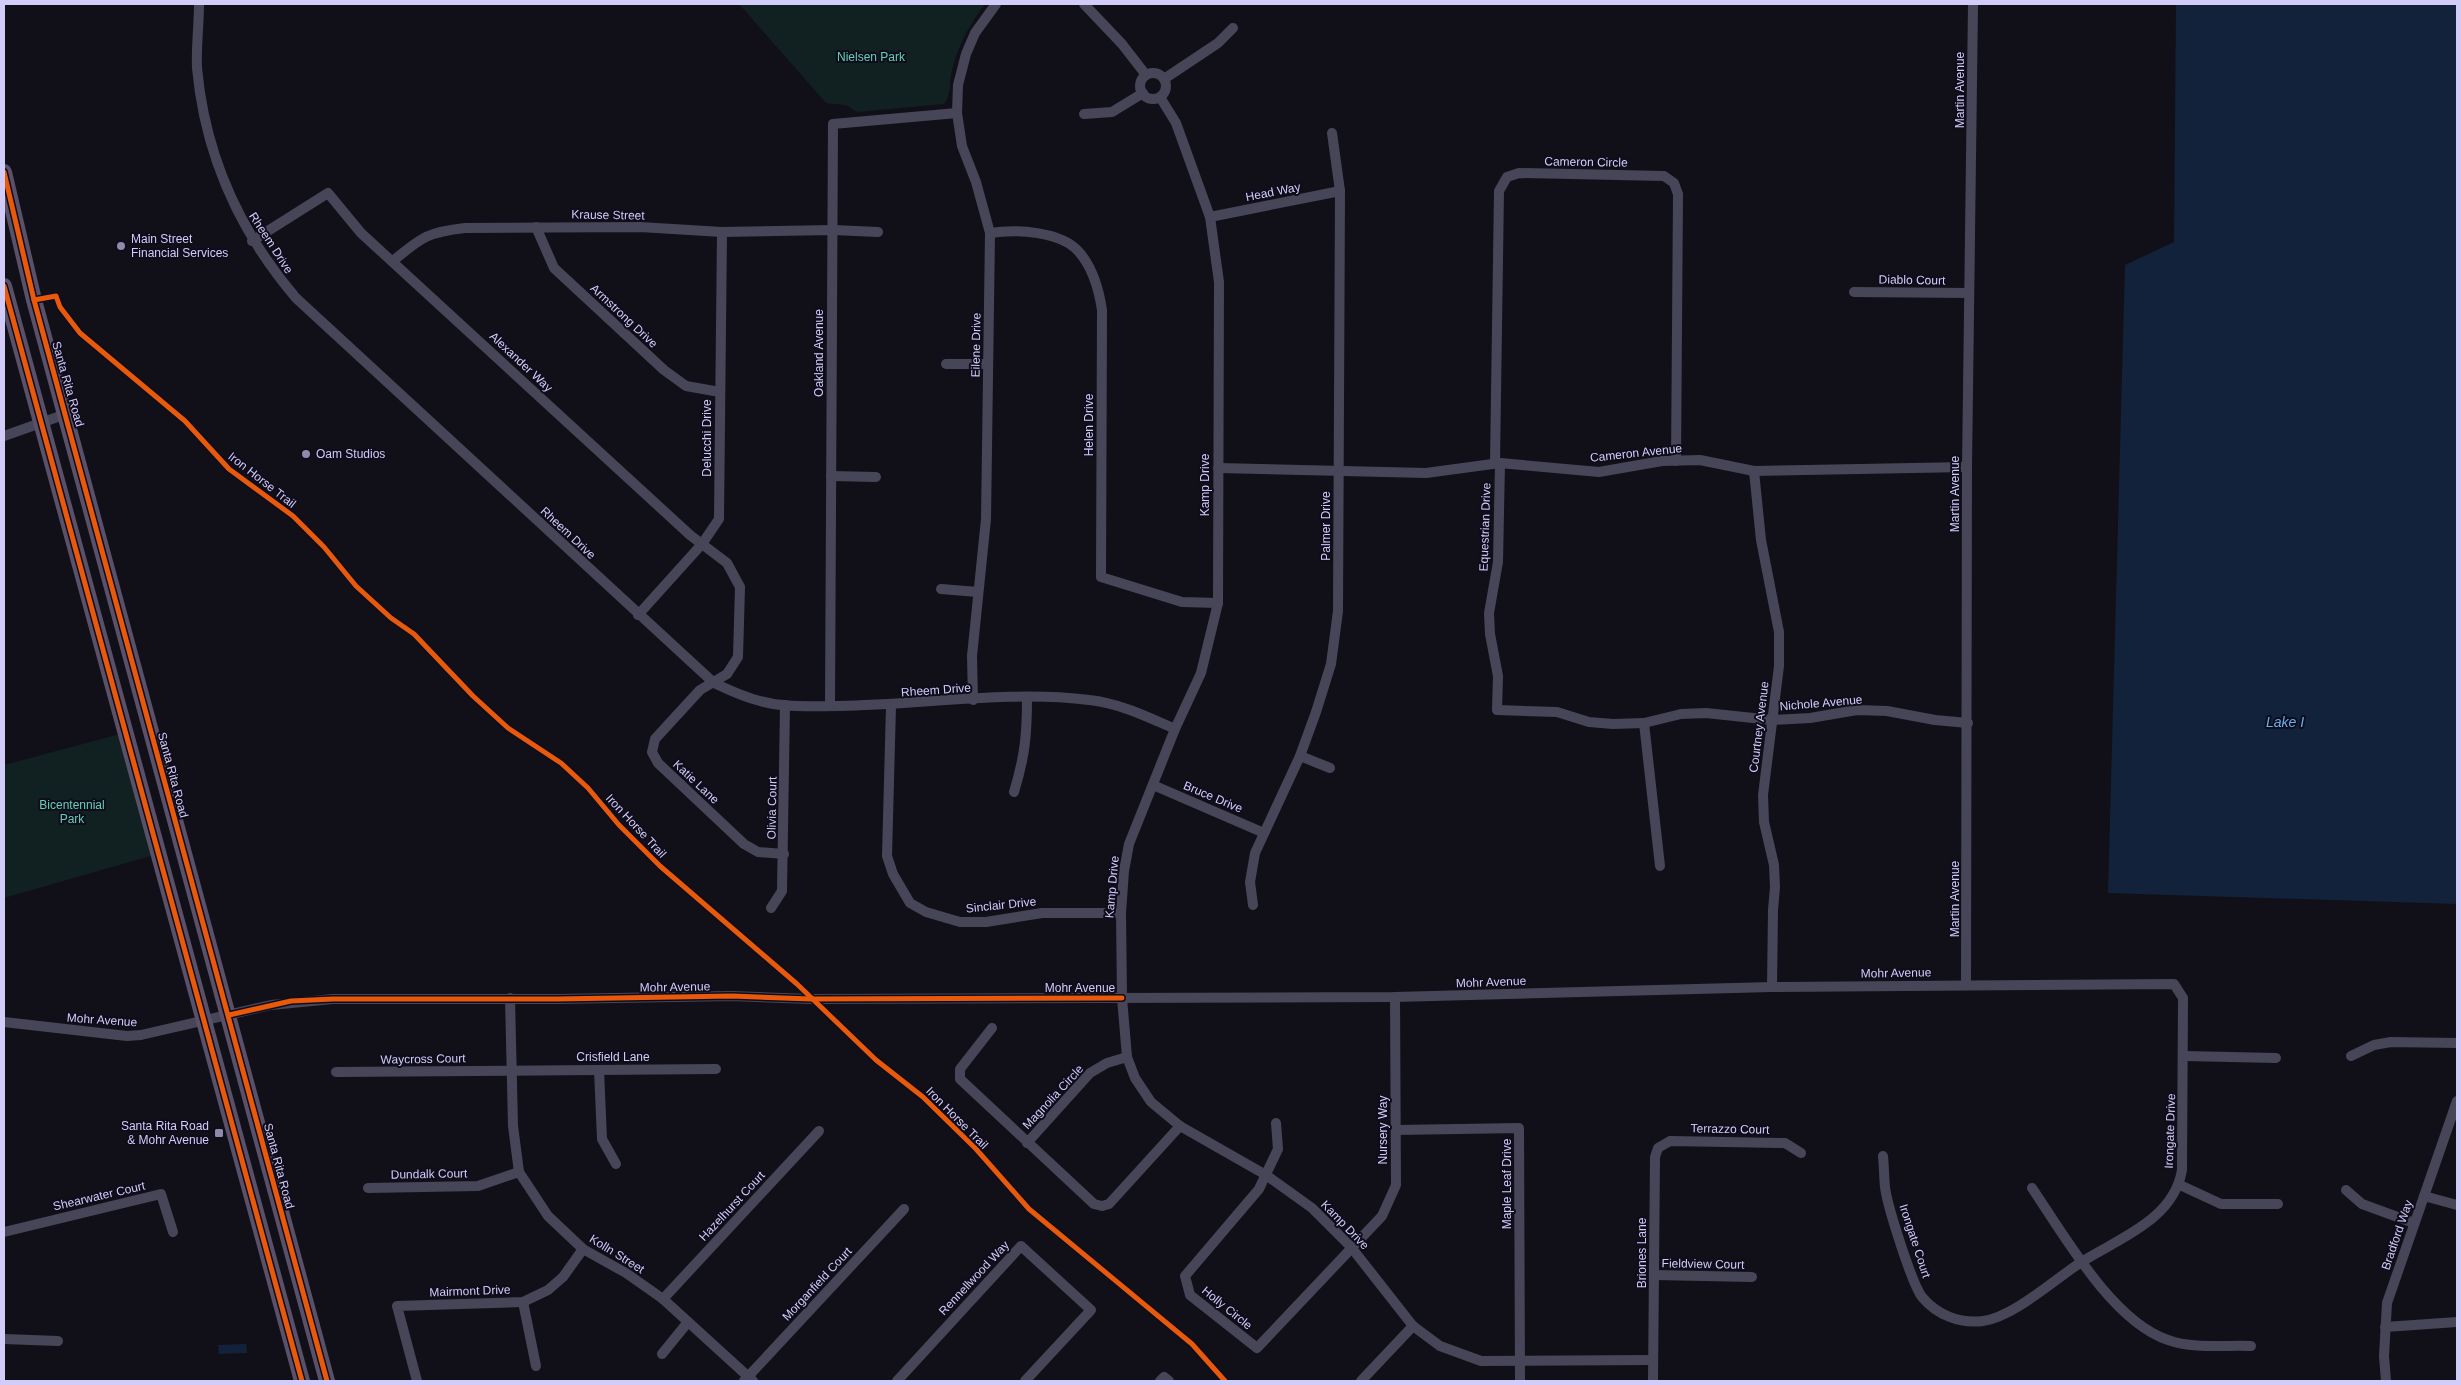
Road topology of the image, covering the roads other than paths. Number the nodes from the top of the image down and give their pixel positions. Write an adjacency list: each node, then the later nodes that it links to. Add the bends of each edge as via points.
1 (199, 4): 21 (street, Rheem Drive, via 197,66 204,122 220,176)
2 (996, 4): 10 (street, Eilene Drive, via 975,34 966,54 958,85)
3 (1084, 4): 6 (street)
4 (1973, 4): 25 (street, Martin Avenue)
5 (1233, 28): 7 (street, via 1218,43)
6 (1146, 75): 7 (street, via 1156,74); 8 (street, via 1141,83)
7 (1164, 79): 9 (street, via 1166,88)
8 (1142, 93): 9 (street, via 1151,99); 11 (street, via 1112,112)
9 (1160, 97): 15 (street, Kamp Drive, via 1176,123)
10 (957, 113): 17 (street, Oakland Avenue, via 833,124); 20 (street, Eilene Drive, via 962,146)
11 (1084, 114)
12 (1332, 133): 14 (street, Palmer Drive)
13 (4, 172): 29 (main road, Santa Rita Road, via 34,300)
14 (1340, 191): 15 (street, Head Way); 36 (street, Palmer Drive)
15 (1210, 217): 35 (street, Kamp Drive, via 1219,282)
16 (536, 227): 18 (street, Krause Street, via 640,227); 22 (street, Krause Street, via 442,230 420,238); 28 (street, Armstrong Drive, via 554,268 664,370 686,386)
17 (833, 230): 18 (street, Krause Street); 19 (street, Krause Street); 38 (street, Oakland Avenue)
18 (722, 232): 28 (street, Delucchi Drive)
19 (878, 232)
20 (990, 232): 27 (street, Eilene Drive); 43 (street, Helen Drive, via 1028,231 1057,239 1079,252 1099,286 1102,310 1101,577 1182,602)
21 (252, 241): 22 (street, Alexander Way, via 328,193 361,232); 44 (street, Rheem Drive, via 296,298)
22 (393, 262): 40 (street, Alexander Way)
23 (4, 286): 30 (main road)
24 (1854, 292): 25 (street, Diablo Court)
25 (1969, 293): 34 (street, Martin Avenue)
26 (946, 364): 27 (street)
27 (988, 364): 42 (street, Eilene Drive, via 986,520)
28 (720, 392): 40 (street, Delucchi Drive, via 719,520)
29 (66, 414): 30 (street); 72 (main road, Santa Rita Road)
30 (41, 423): 31 (street); 73 (main road)
31 (4, 436)
32 (1676, 460): 33 (street, Cameron Avenue, via 1599,472); 33 (street, Cameron Circle, via 1678,194 1674,183 1664,176 1519,173 1508,177 1499,191); 37 (street, Cameron Avenue, via 1700,460)
33 (1497, 463): 36 (street, Cameron Avenue, via 1426,473); 51 (street, Equestrian Drive, via 1498,562 1489,613 1498,676)
34 (1967, 467): 37 (street, Cameron Avenue); 53 (street, Martin Avenue)
35 (1218, 468): 36 (street, Cameron Avenue); 43 (street, Kamp Drive)
36 (1339, 471): 56 (street, Palmer Drive, via 1338,611 1331,664)
37 (1754, 471): 52 (street, Courtney Avenue, via 1761,540 1779,632 1779,666)
38 (831, 476): 39 (street); 49 (street, Oakland Avenue)
39 (876, 476)
40 (702, 544): 44 (street, Delucchi Drive); 45 (street, Alexander Way, via 727,563 740,588 738,657 727,674)
41 (941, 589): 42 (street)
42 (978, 592): 47 (street, Eilene Drive, via 972,656)
43 (1218, 603): 55 (street, Kamp Drive, via 1201,673)
44 (638, 615): 45 (street, Rheem Drive)
45 (714, 683): 48 (street, Rheem Drive, via 753,699); 61 (street, Katie Lane, via 700,690 655,738 652,752 658,763 744,844 758,852)
46 (1027, 698): 47 (street, Rheem Drive); 55 (street, Rheem Drive, via 1092,700 1134,711); 59 (street, via 1027,740)
47 (973, 700): 50 (street, Rheem Drive)
48 (785, 705): 49 (street, Rheem Drive); 61 (street, Olivia Court)
49 (830, 706): 50 (street, Rheem Drive)
50 (892, 706): 65 (street, Sinclair Drive, via 887,856 902,893 910,903 926,912 960,922 986,922 1042,913)
51 (1497, 710): 54 (street, Nichole Avenue, via 1557,712 1589,722)
52 (1772, 720): 53 (street, Nichole Avenue, via 1857,710); 54 (street, Nichole Avenue, via 1689,714); 68 (street, Courtney Avenue, via 1763,795 1764,822 1774,865)
53 (1968, 722): 67 (street, Martin Avenue)
54 (1644, 723): 62 (street)
55 (1175, 729): 58 (street, Kamp Drive)
56 (1300, 756): 57 (street); 60 (street, Palmer Drive)
57 (1330, 768)
58 (1153, 784): 60 (street, Bruce Drive); 65 (street, Kamp Drive, via 1129,844)
59 (1014, 792)
60 (1264, 833): 63 (street, Palmer Drive, via 1255,853 1250,882)
61 (784, 854): 64 (street, Olivia Court, via 782,891)
62 (1660, 866)
63 (1253, 905)
64 (771, 908)
65 (1121, 913): 71 (street, Kamp Drive)
66 (2174, 984): 67 (street, Mohr Avenue); 77 (street, Irongate Drive, via 2183,998)
67 (1966, 985): 68 (street, Mohr Avenue)
68 (1772, 987): 69 (street, Mohr Avenue)
69 (1395, 997): 71 (street, Mohr Avenue); 88 (street, Nursery Way)
70 (510, 998): 71 (street, Mohr Avenue); 72 (street, Mohr Avenue, via 300,1001); 82 (street, Kolln Street)
71 (1122, 998): 79 (street, Kamp Drive)
72 (229, 1015): 73 (street, Mohr Avenue); 114 (main road, Santa Rita Road)
73 (203, 1021): 74 (street, Mohr Avenue, via 128,1036); 116 (main road)
74 (4, 1022)
75 (992, 1028): 90 (street, via 960,1069 960,1079)
76 (2457, 1043): 78 (street, via 2391,1042 2374,1045)
77 (2184, 1056): 80 (street); 97 (street, Irongate Drive)
78 (2351, 1056)
79 (1127, 1058): 87 (street, Kamp Drive, via 1135,1078 1151,1102); 90 (street, Magnolia Circle, via 1107,1063 1090,1073)
80 (2276, 1058)
81 (716, 1069): 83 (street, Crisfield Lane)
82 (511, 1070): 83 (street, Crisfield Lane); 84 (street, Waycross Court); 95 (street, Kolln Street)
83 (598, 1070): 94 (street, via 602,1140)
84 (336, 1072)
85 (2457, 1101): 101 (street, Bradford Way)
86 (1276, 1123): 96 (street, via 1278,1149)
87 (1180, 1126): 90 (street, Magnolia Circle, via 1109,1204 1102,1206 1094,1204); 96 (street, Kamp Drive)
88 (1396, 1130): 108 (street, Nursery Way, via 1396,1185 1382,1216); 126 (street, Maple Leaf Drive, via 1519,1128)
89 (819, 1131): 113 (street, Hazelhurst Court)
90 (1028, 1143)
91 (1658, 1148): 92 (street, Terrazzo Court, via 1670,1141 1785,1143); 111 (street, Briones Lane, via 1655,1157)
92 (1800, 1153)
93 (1883, 1156): 110 (street, Irongate Court, via 1885,1188 1910,1272 1921,1296 1936,1311 1961,1321 1984,1321 2008,1313)
94 (616, 1164)
95 (519, 1172): 98 (street, Dundalk Court, via 478,1186); 109 (street, Kolln Street, via 548,1216)
96 (1266, 1175): 108 (street, Kamp Drive, via 1312,1208); 108 (street, Holly Circle, via 1259,1190 1185,1276 1190,1295 1257,1348)
97 (2180, 1185): 102 (street, via 2221,1204); 110 (street, Irongate Drive, via 2154,1219)
98 (368, 1188)
99 (2032, 1188): 110 (street)
100 (2346, 1190): 105 (street, via 2362,1204)
101 (2424, 1196): 103 (street); 105 (street, Bradford Way)
102 (2278, 1204)
103 (2457, 1205)
104 (904, 1209): 128 (street, Morganfield Court)
105 (2414, 1223): 120 (street, Bradford Way, via 2386,1304)
106 (4, 1232): 107 (street, Shearwater Court, via 161,1194)
107 (173, 1232)
108 (1351, 1247): 119 (street, Kamp Drive)
109 (583, 1249): 113 (street, Kolln Street); 115 (street, Mairmont Drive, via 563,1277 548,1290)
110 (2082, 1262): 123 (street, via 2113,1300 2144,1328 2167,1340 2186,1344)
111 (1654, 1275): 112 (street, Fieldview Court); 125 (street, Briones Lane)
112 (1752, 1277)
113 (663, 1299): 117 (street, Kolln Street)
114 (304, 1302): 116 (main road); 130 (main road, Santa Rita Road)
115 (522, 1302): 127 (street); 131 (street, Mairmont Drive, via 397,1306)
116 (282, 1308): 129 (main road)
117 (688, 1322): 124 (street); 128 (street, Kolln Street)
118 (2457, 1322): 120 (street)
119 (1413, 1326): 126 (street, Kamp Drive, via 1440,1346 1481,1361); 136 (street)
120 (2385, 1326): 139 (street, Bradford Way)
121 (4, 1339): 122 (street)
122 (58, 1341)
123 (2251, 1346)
124 (662, 1354)
125 (1652, 1360): 126 (street, Kamp Drive); 138 (street, Briones Lane)
126 (1520, 1362): 137 (street)
127 (536, 1366)
128 (748, 1380)
129 (302, 1381)
130 (327, 1381)
131 (417, 1381)
132 (896, 1381): 133 (street, Rennellwood Way, via 1021,1246 1091,1310)
133 (1025, 1381)
134 (1160, 1381): 135 (street, via 1164,1377)
135 (1169, 1381)
136 (1361, 1381)
137 (1520, 1381)
138 (1653, 1381)
139 (2386, 1381)

